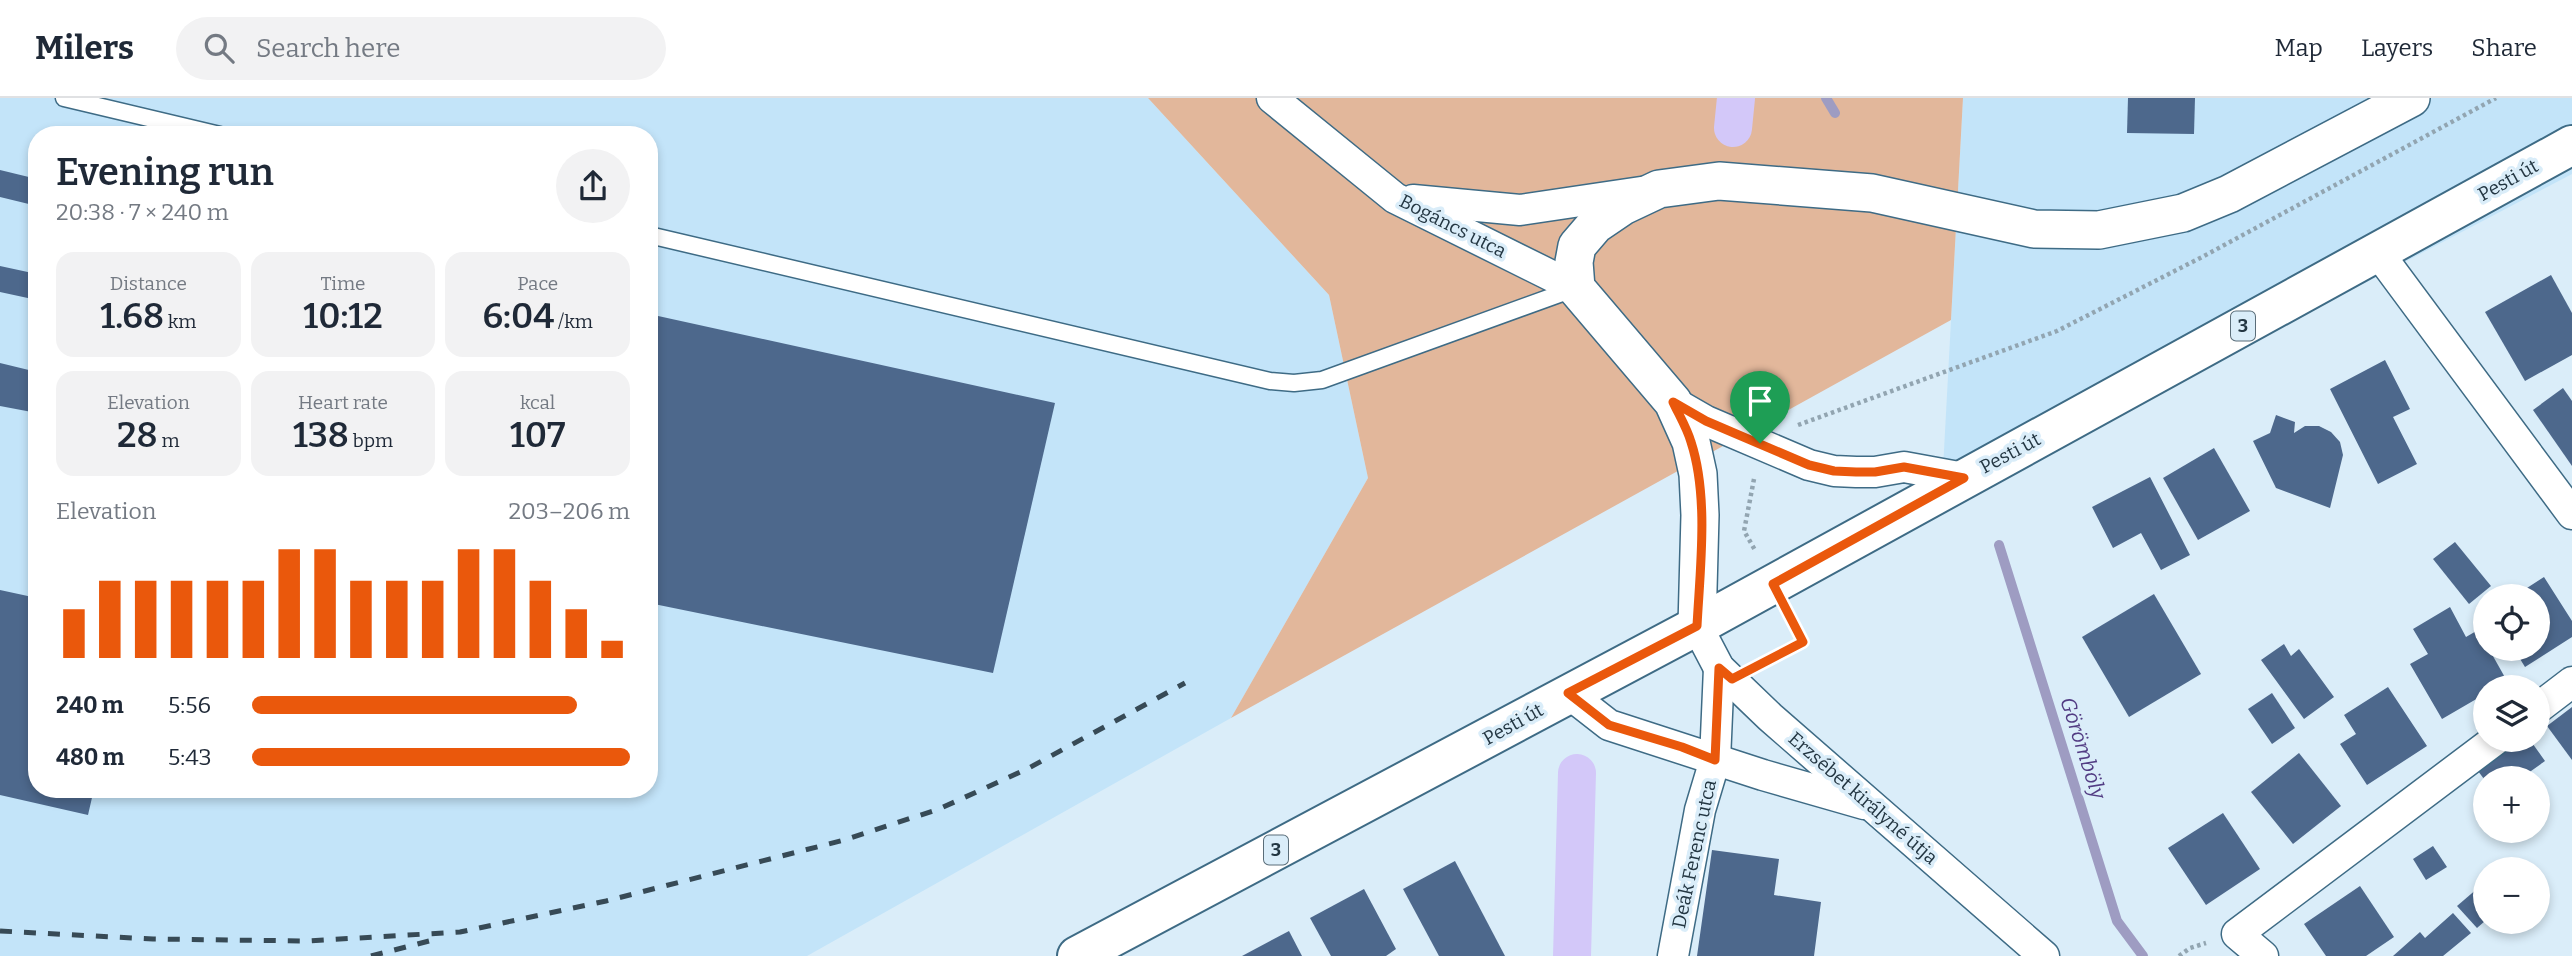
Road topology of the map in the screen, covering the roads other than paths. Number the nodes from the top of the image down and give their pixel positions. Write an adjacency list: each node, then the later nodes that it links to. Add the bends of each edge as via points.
1 (64, 98): 4 (lane)
2 (1272, 98): 7 (street, Bogáncs utca)
3 (2410, 98): 6 (street, via 2229,194 2183,213 2099,230 2034,229 1872,193 1719,181)
4 (182, 126)
5 (2572, 145): 9 (main road, Pesti út / 3)
6 (1659, 189): 7 (street, via 1520,210); 10 (street, via 1595,225 1577,246)
7 (1395, 198): 10 (street, Bogáncs utca)
8 (658, 237): 10 (lane, via 1294,383 1322,380)
9 (2377, 251): 12 (main road, Pesti út / 3); 13 (street)
10 (1576, 288): 11 (street)
11 (1673, 402): 12 (street, via 1809,465 1875,472 1904,467); 14 (street, via 1691,442 1698,474 1701,551)
12 (1964, 478): 14 (main road, Pesti út / 3)
13 (2572, 513)
14 (1697, 626): 15 (street, Erzsébet királyné útja); 17 (main road, Pesti út / 3)
15 (1726, 674): 20 (street, Deák Ferenc utca); 21 (street, Erzsébet királyné útja)
16 (2572, 682): 18 (street)
17 (1568, 693): 20 (street, via 1609,725); 22 (main road, Pesti út / 3)
18 (2550, 699)
19 (2479, 752): 25 (street, via 2237,934)
20 (1715, 760): 21 (street); 23 (street, Deák Ferenc utca, via 1700,810)
21 (1872, 806): 24 (street, Erzsébet királyné útja)
22 (1077, 956)
23 (1673, 956)
24 (2044, 956)
25 (2263, 956)

